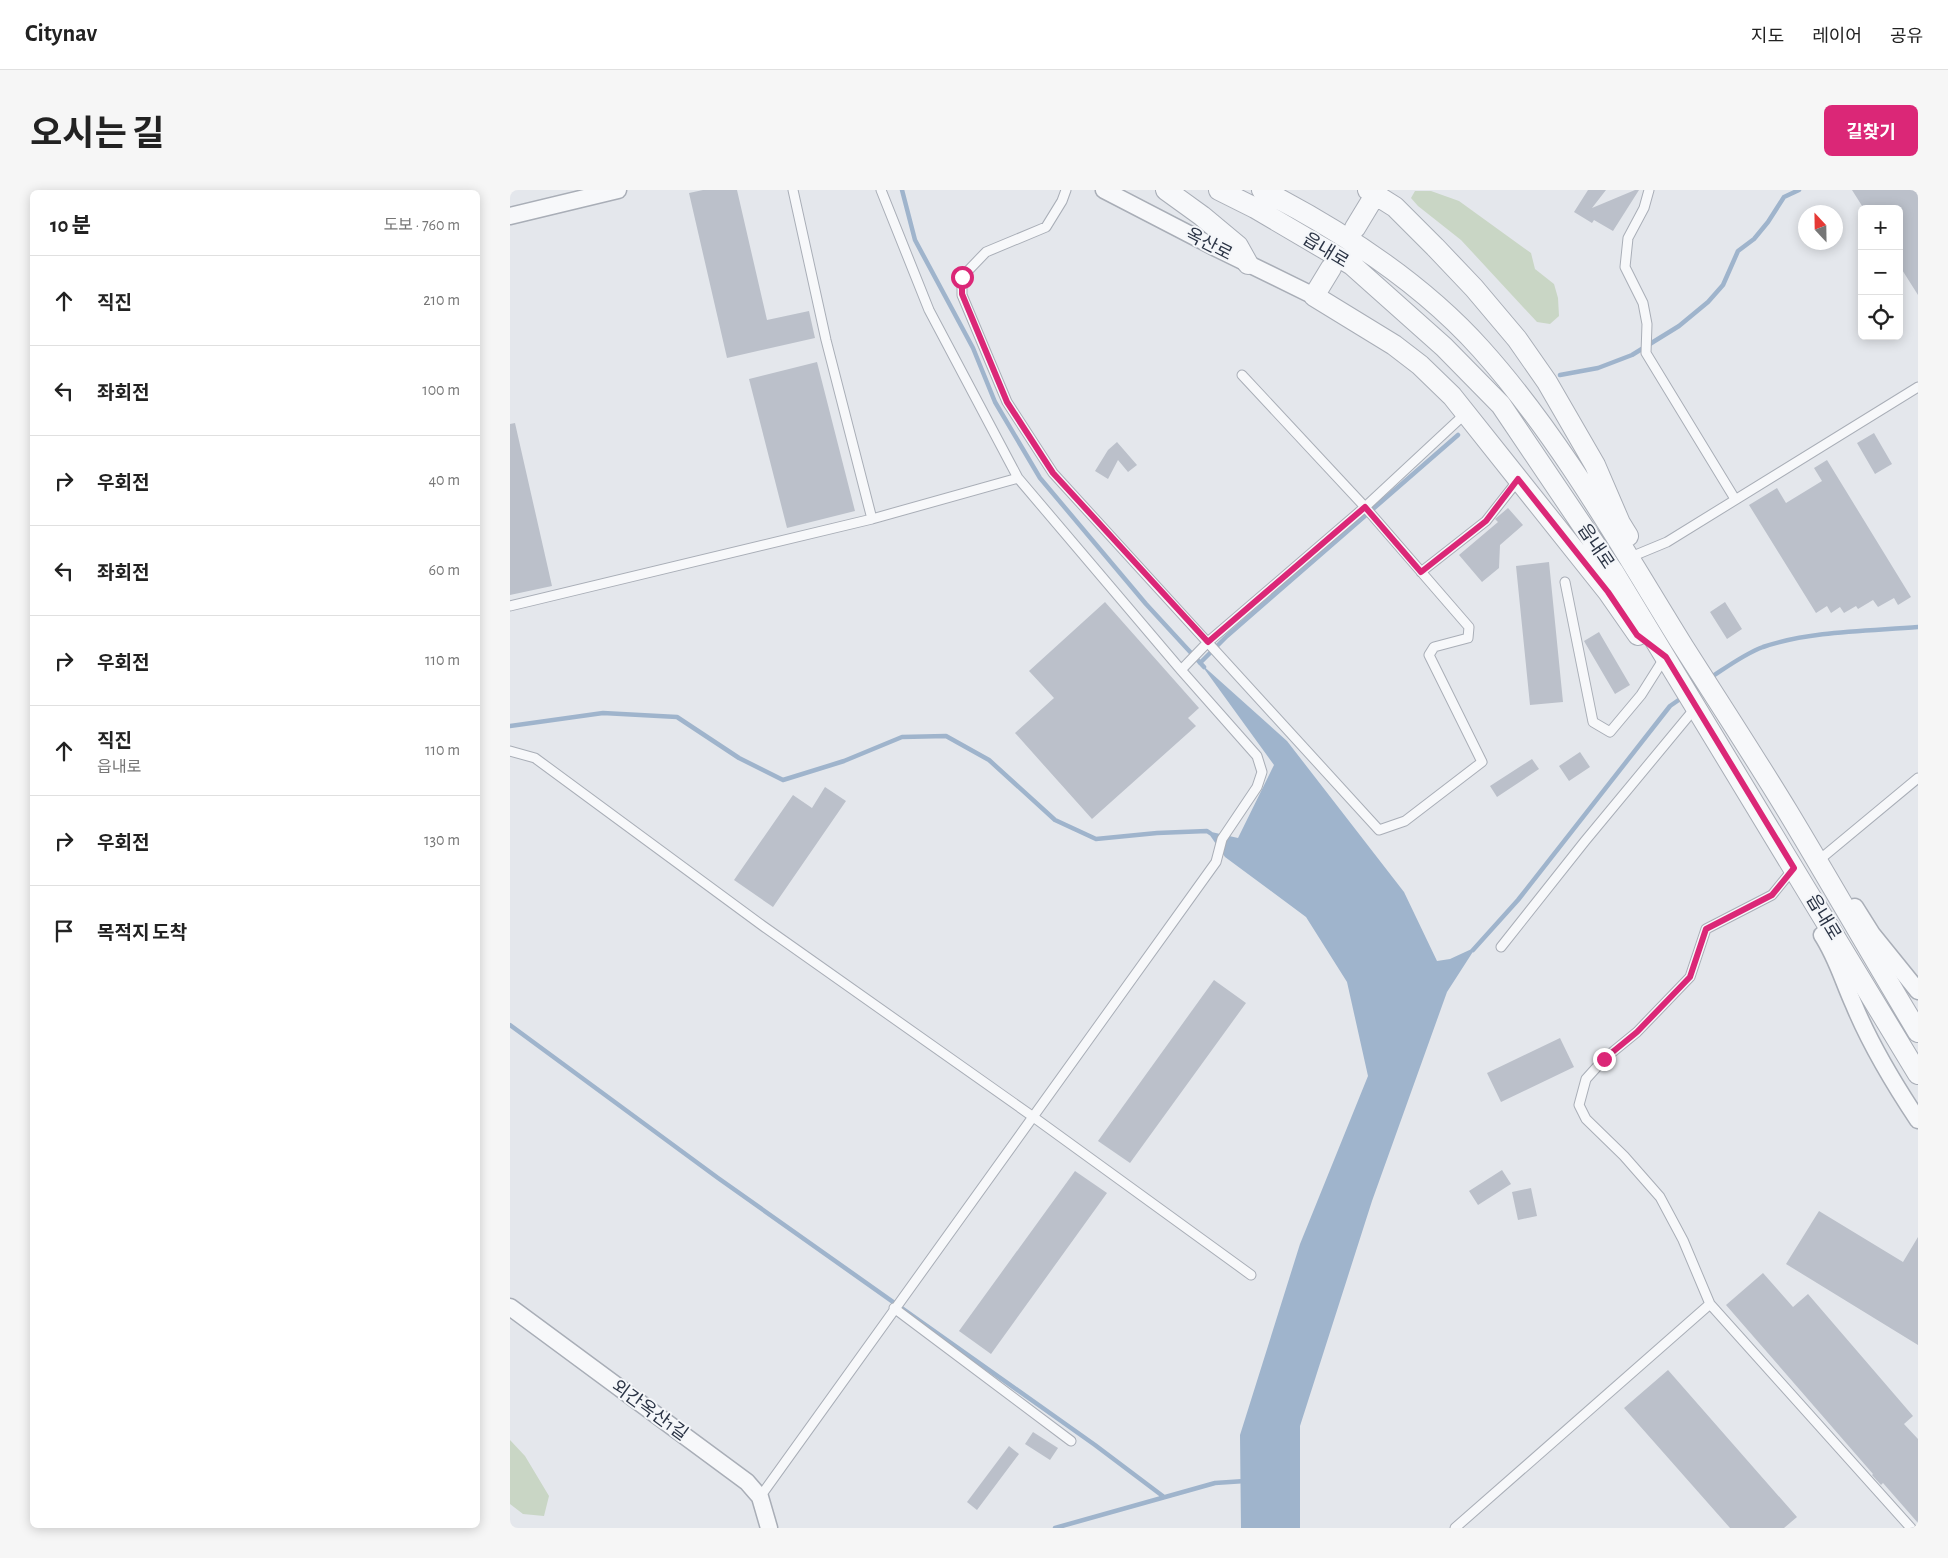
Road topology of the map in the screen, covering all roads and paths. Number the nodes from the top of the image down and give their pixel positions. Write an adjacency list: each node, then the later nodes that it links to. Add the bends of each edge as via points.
1 (618, 190): 11 (street)
2 (793, 190): 23 (lane, via 826,340)
3 (881, 190): 19 (lane, via 930,310)
4 (1066, 190): 28 (lane, via 1046,227 986,252 962,277 962,294 1007,402 1053,473)
5 (1104, 190): 13 (street, 옥산로)
6 (1166, 190): 13 (street, via 1238,246)
7 (1219, 190): 29 (street, 읍내로, via 1352,265 1444,347 1501,405 1613,570)
8 (1262, 190): 34 (street, 읍내로, via 1308,213 1406,280 1460,328 1503,375 1554,443 1597,509)
9 (1650, 190): 21 (lane, via 1628,238 1625,267 1643,303 1647,324 1646,353)
10 (1375, 192): 12 (street); 24 (street, via 1435,246 1517,339 1547,382 1595,465 1620,523)
11 (510, 216)
12 (1355, 228)
13 (1248, 264): 15 (street, 옥산로)
14 (1331, 268): 15 (street)
15 (1314, 296): 18 (street, via 1394,345 1420,365)
16 (1242, 375): 22 (lane)
17 (1918, 388): 21 (lane)
18 (1466, 413): 20 (street); 22 (lane)
19 (1018, 478): 23 (lane); 30 (lane)
20 (1518, 479): 25 (lane, via 1486,521); 29 (street, via 1608,592 1637,635)
21 (1735, 499): 24 (lane, via 1667,542)
22 (1365, 507): 25 (lane); 28 (lane)
23 (872, 519): 27 (lane)
24 (1638, 554): 34 (street, via 1716,672)
25 (1421, 572): 28 (lane, via 1469,627 1468,638 1434,647 1428,655 1482,762 1405,820 1379,830)
26 (1564, 582): 29 (lane, via 1592,722 1610,732 1641,695)
27 (510, 606)
28 (1208, 642): 30 (lane)
29 (1666, 657): 31 (street, 읍내로)
30 (1181, 670): 41 (lane, via 1258,756 1262,772 1257,787 1222,839 1216,862)
31 (1690, 698): 36 (street, 읍내로); 37 (lane, via 1585,841)
32 (510, 751): 41 (lane, via 535,758 763,926)
33 (1918, 778): 35 (lane)
34 (1774, 791): 35 (street); 39 (street, 읍내로)
35 (1824, 856): 38 (street, via 1872,934)
36 (1794, 868): 40 (street, 읍내로); 42 (street, via 1795,889 1830,947 1867,1035); 44 (lane, via 1772,895 1706,929 1690,977 1637,1032 1592,1072 1586,1079 1579,1105 1586,1119 1660,1197 1683,1240)
37 (1501, 947)
38 (1918, 991)
39 (1918, 1032)
40 (1918, 1074)
41 (1032, 1116): 43 (lane); 46 (lane)
42 (1918, 1120)
43 (1251, 1276)
44 (1710, 1304): 50 (lane); 51 (lane)
45 (510, 1308): 48 (street, 외간옥산1길, via 747,1482)
46 (894, 1308): 47 (lane); 48 (lane)
47 (1071, 1441)
48 (760, 1497): 49 (street, 외간옥산1길)
49 (769, 1528)
50 (1455, 1528)
51 (1911, 1528)

